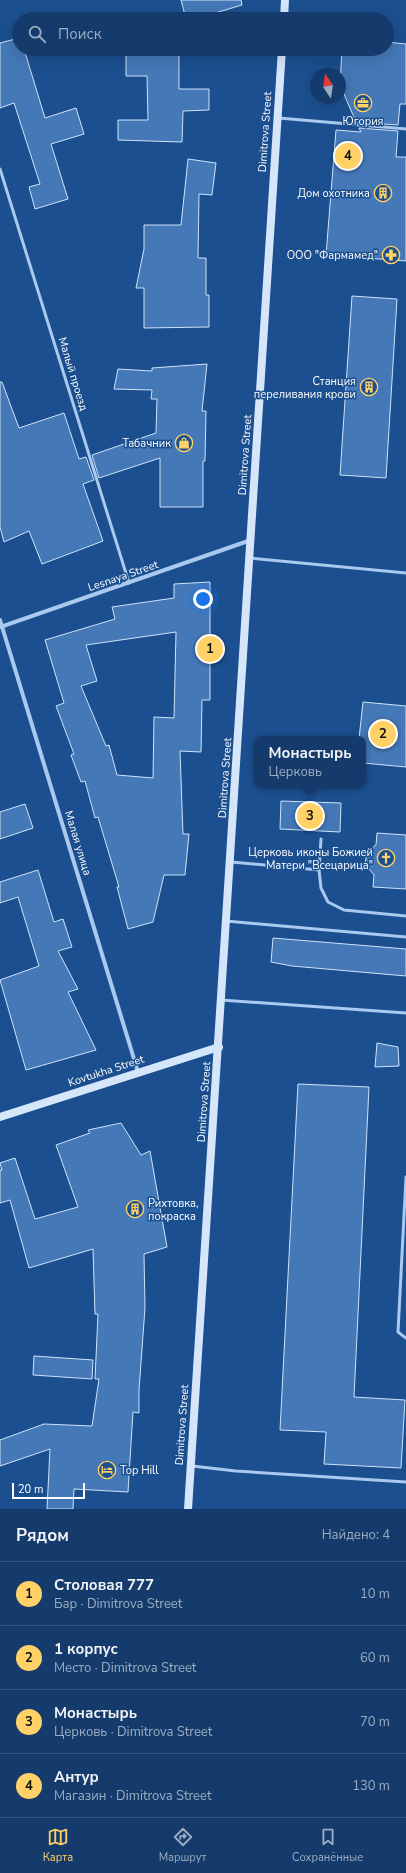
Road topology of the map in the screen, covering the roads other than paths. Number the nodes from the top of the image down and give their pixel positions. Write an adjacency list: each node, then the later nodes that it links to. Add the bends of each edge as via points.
1 (285, 0): 2 (street)
2 (284, 12)
3 (281, 56): 4 (street, Dimitrova Street)
4 (277, 118): 5 (lane); 7 (street, Dimitrova Street)
5 (406, 129)
6 (0, 169): 10 (lane, Малый проезд)
7 (251, 540): 8 (street, Dimitrova Street); 10 (street, Lesnaya Street)
8 (250, 558): 9 (lane); 14 (street, Dimitrova Street)
9 (406, 573)
10 (129, 584): 12 (street, Lesnaya Street)
11 (0, 620): 12 (street, Малая улица)
12 (1, 627): 22 (street, Малая улица)
13 (321, 839): 15 (lane)
14 (231, 862): 15 (lane); 17 (street, Dimitrova Street)
15 (319, 870): 16 (lane, via 321,888 328,902 344,910)
16 (406, 916)
17 (226, 921): 18 (lane); 19 (street, Dimitrova Street)
18 (406, 937)
19 (221, 1000): 20 (lane); 21 (street, Dimitrova Street)
20 (406, 1013)
21 (219, 1047): 22 (street, Kovtukha Street); 26 (street, Dimitrova Street)
22 (138, 1072): 23 (street, Kovtukha Street)
23 (0, 1117)
24 (406, 1177): 25 (lane, via 398,1332)
25 (406, 1338)
26 (191, 1466): 27 (lane); 28 (street, Dimitrova Street)
27 (406, 1482)
28 (188, 1509)

